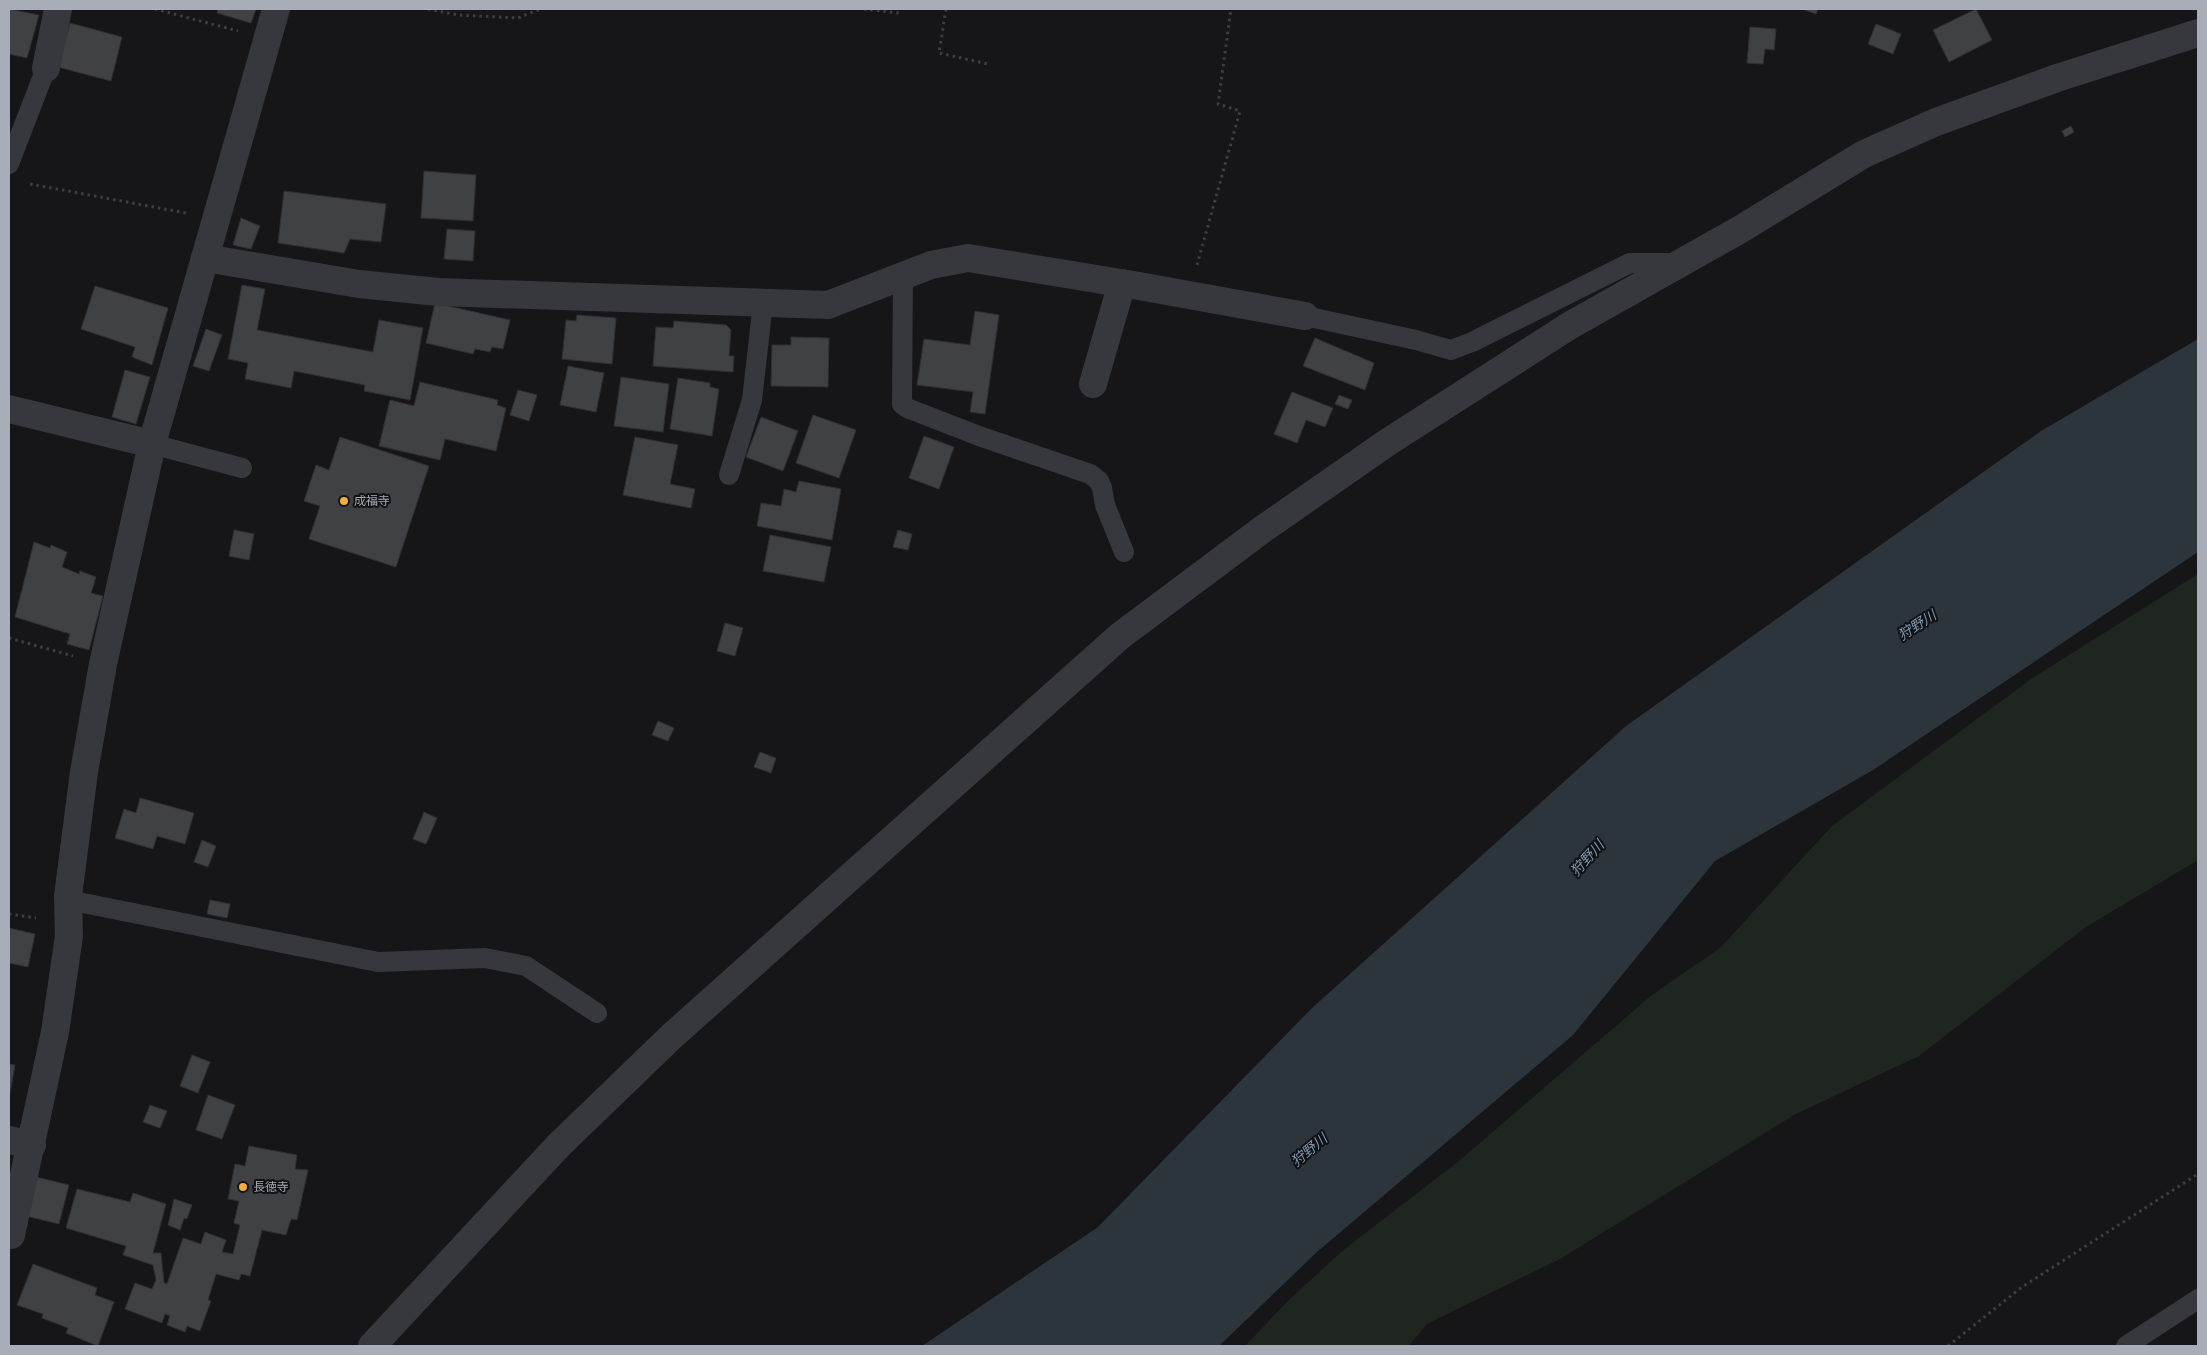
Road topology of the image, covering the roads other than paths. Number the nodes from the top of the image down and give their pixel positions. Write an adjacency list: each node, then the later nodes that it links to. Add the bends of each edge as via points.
1 (58, 9): 4 (street)
2 (276, 9): 6 (street)
3 (2198, 33): 7 (street, via 2057,78 1936,122 1864,154)
4 (46, 68): 5 (lane)
5 (9, 164)
6 (205, 258): 10 (street, via 359,284 438,292); 14 (street)
7 (1682, 263): 11 (lane, via 1630,263 1451,350); 23 (street, via 1570,326 1388,442 1263,529 1120,636 672,1036 559,1145)
8 (903, 275): 9 (street, via 931,265 968,258); 10 (street, via 828,305); 17 (lane, via 902,404 978,436 1090,474 1102,488 1105,505)
9 (1122, 283): 11 (street); 12 (street)
10 (764, 303): 16 (lane, via 752,400)
11 (1305, 316)
12 (1093, 384)
13 (9, 408): 14 (street)
14 (152, 444): 15 (lane); 18 (street, via 103,664 84,772)
15 (242, 468)
16 (729, 475)
17 (1124, 552)
18 (68, 900): 19 (lane, via 378,962 484,958 513,962 526,966); 20 (street, via 69,936 55,1032)
19 (597, 1013)
20 (20, 1142): 21 (street)
21 (11, 1235)
22 (2198, 1299): 24 (lane)
23 (372, 1346)
24 (2126, 1346)

